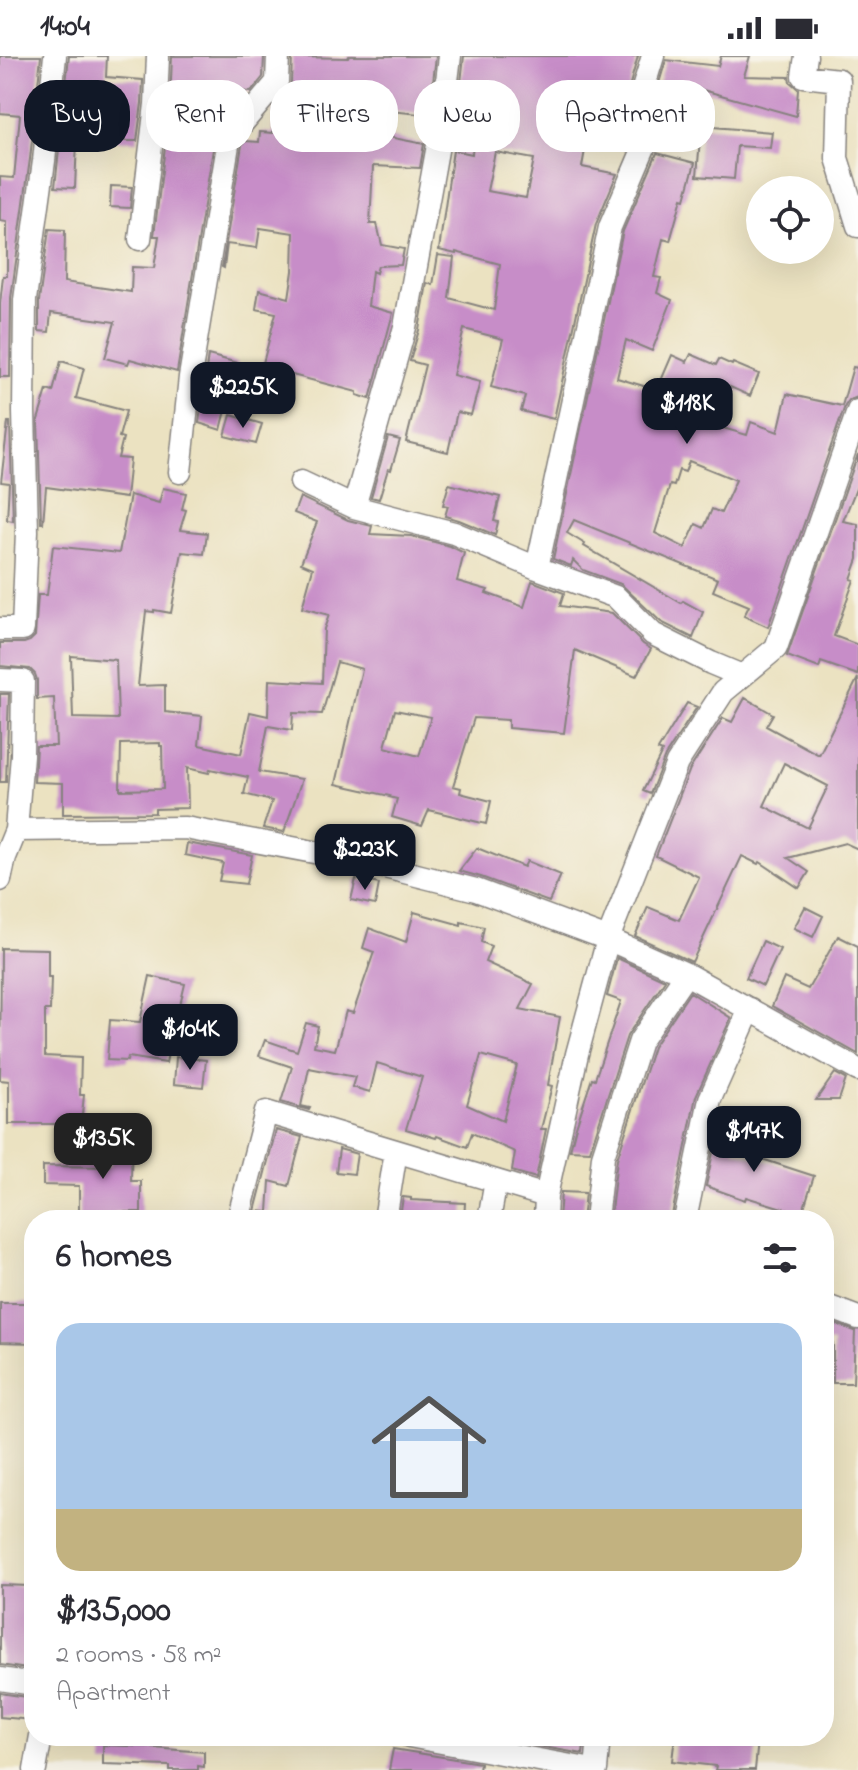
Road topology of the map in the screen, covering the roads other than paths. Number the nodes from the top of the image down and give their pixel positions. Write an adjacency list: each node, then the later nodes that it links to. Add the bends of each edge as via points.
1 (55, 56): 14 (street, via 25,300 23,629)
2 (158, 56): 8 (street)
3 (278, 56): 10 (street, via 277,82 229,139)
4 (450, 56): 12 (street, via 405,327)
5 (653, 56): 13 (street, via 639,102 645,145 610,227)
6 (806, 56): 7 (street, via 803,76 839,80 837,158)
7 (858, 226)
8 (140, 239)
9 (858, 411): 15 (street, via 776,648)
10 (180, 472)
11 (301, 482): 12 (street)
12 (354, 507): 13 (street, via 454,533)
13 (537, 568): 15 (street, via 616,597 653,634)
14 (0, 629)
15 (742, 676): 20 (street, via 723,692 677,763)
16 (0, 680): 17 (street, via 23,681)
17 (11, 754): 18 (street)
18 (16, 830): 19 (street); 20 (street, via 185,828 357,860 476,890)
19 (0, 880)
20 (608, 939): 21 (street); 26 (street)
21 (686, 974): 22 (street); 31 (street, via 640,1041 603,1156)
22 (750, 1009): 23 (street); 32 (street, via 710,1099)
23 (858, 1070)
24 (396, 1151): 25 (street); 27 (street, via 266,1112); 28 (street)
25 (496, 1181): 26 (street); 29 (street)
26 (546, 1196): 30 (street)
27 (241, 1210)
28 (387, 1210)
29 (491, 1210)
30 (545, 1210)
31 (597, 1210)
32 (687, 1210)
33 (834, 1309): 34 (street)
34 (858, 1318)
35 (0, 1679): 36 (street)
36 (24, 1683)
37 (39, 1746): 41 (street)
38 (453, 1746): 40 (street)
39 (598, 1746): 42 (street)
40 (538, 1765): 42 (street)
41 (35, 1770)
42 (594, 1770)

